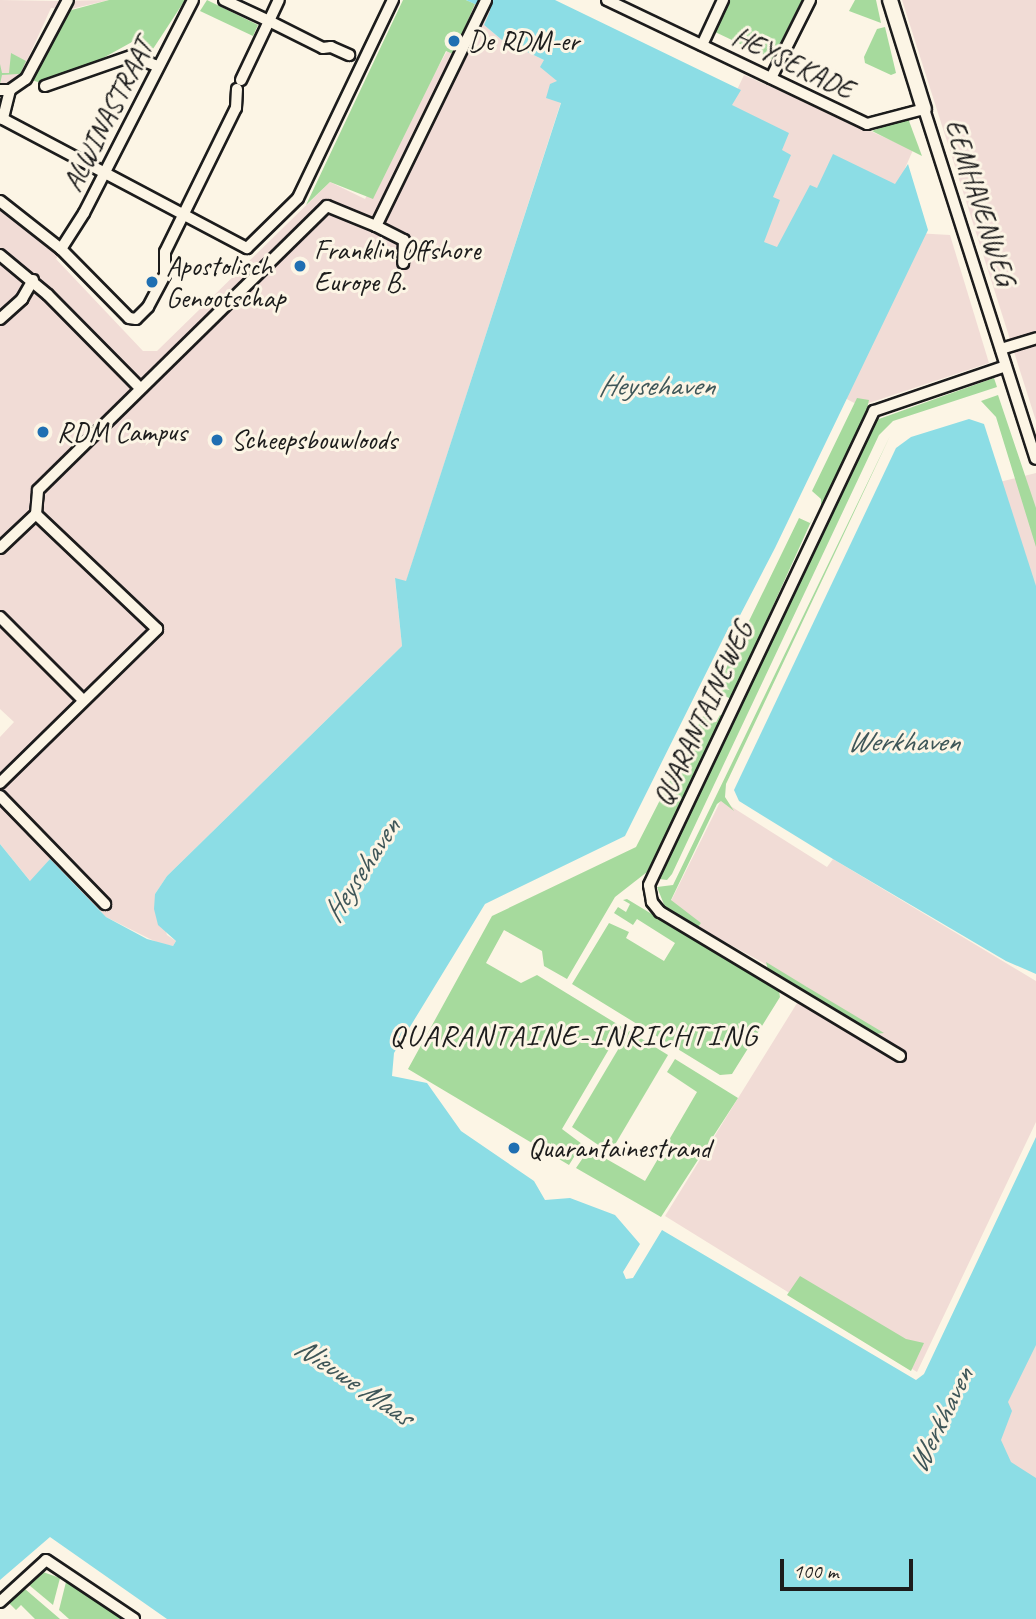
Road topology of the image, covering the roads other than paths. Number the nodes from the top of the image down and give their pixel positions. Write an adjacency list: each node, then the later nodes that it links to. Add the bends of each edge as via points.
1 (68, 0): 17 (street, via 26,79)
2 (193, 0): 14 (street, ALWINASTRAAT)
3 (224, 0): 11 (street)
4 (279, 0): 11 (street)
5 (393, 0): 21 (street, via 298,198 247,248)
6 (486, 0): 22 (street)
7 (607, 0): 12 (street, HEYSEKADE)
8 (723, 0): 12 (street)
9 (810, 0): 15 (street)
10 (890, 0): 18 (street, EEMHAVENWEG)
11 (269, 21): 13 (street, via 323,48); 21 (street, via 239,84 236,108)
12 (702, 45): 15 (street, HEYSEKADE)
13 (349, 55)
14 (157, 66): 16 (street, via 131,56); 19 (street, ALWINASTRAAT)
15 (771, 78): 18 (street, HEYSEKADE, via 867,124)
16 (45, 86)
17 (5, 90): 19 (street, via 3,119)
18 (924, 109): 29 (street, EEMHAVENWEG)
19 (104, 173): 21 (street); 23 (street, ALWINASTRAAT)
20 (0, 201): 23 (street)
21 (183, 217): 23 (street, via 165,252 166,275 136,319 128,318)
22 (376, 226): 25 (street, via 404,240); 31 (street, via 327,206)
23 (61, 249)
24 (0, 256): 26 (street)
25 (403, 263)
26 (33, 280): 27 (street, via 22,299); 31 (street)
27 (0, 319)
28 (1036, 338): 29 (street)
29 (1001, 349): 30 (street, EEMHAVENWEG)
30 (1006, 366): 32 (street, EEMHAVENWEG); 40 (street, QUARANTAINEWEG, via 874,411 649,885 652,902 660,912)
31 (139, 387): 33 (street, via 38,490)
32 (1036, 459)
33 (36, 514): 34 (street); 36 (street, via 157,629)
34 (0, 548)
35 (0, 618): 36 (street)
36 (83, 700): 37 (street)
37 (0, 783)
38 (0, 796): 39 (street)
39 (105, 904)
40 (900, 1056)
41 (0, 1602): 42 (street, via 47,1560)
42 (134, 1619)

